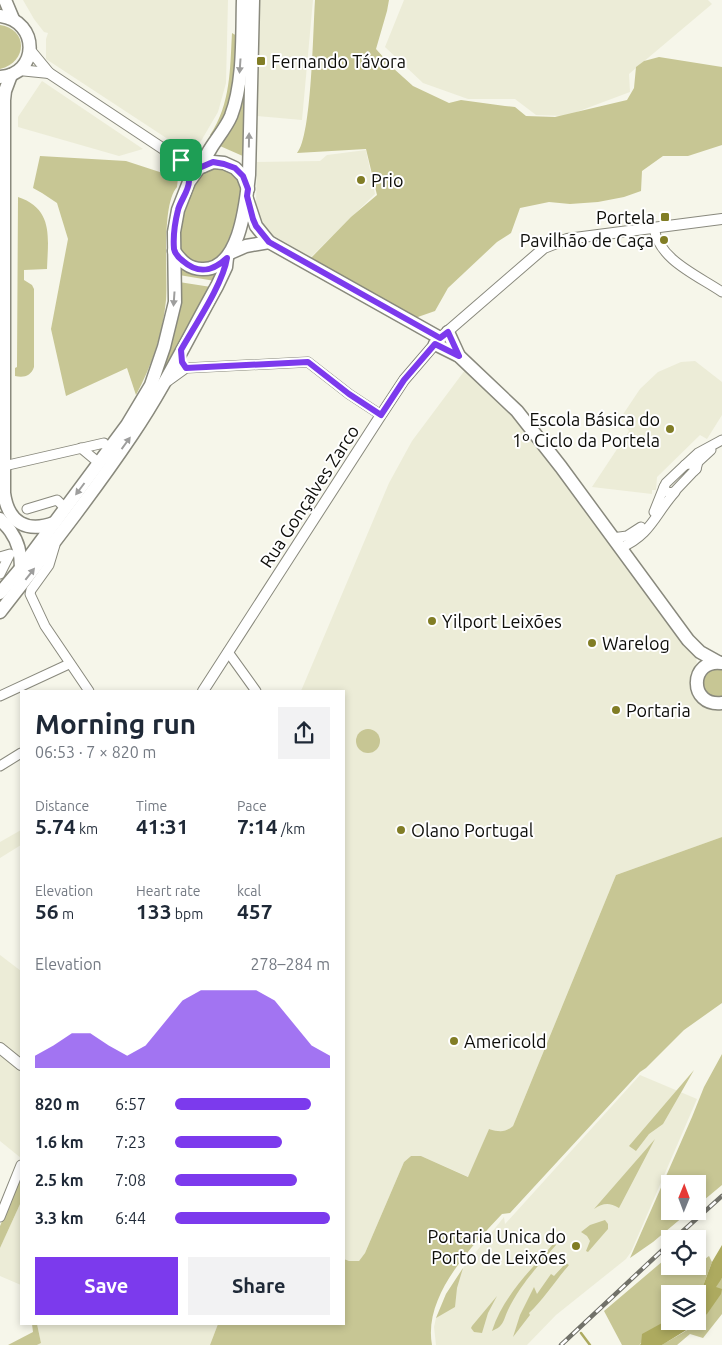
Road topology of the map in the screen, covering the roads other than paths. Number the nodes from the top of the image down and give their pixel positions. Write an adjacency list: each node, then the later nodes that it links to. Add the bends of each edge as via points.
1 (5, 0): 5 (main road)
2 (243, 0): 10 (main road, one-way to 10, via 240,74 235,103 223,132)
3 (253, 0): 12 (main road, one-way to 3)
4 (0, 16): 5 (main road)
5 (13, 19): 6 (main road, via 26,31)
6 (30, 50): 7 (street); 8 (main road, via 28,57)
7 (49, 73): 8 (street); 9 (street)
8 (10, 74): 29 (main road, via 4,100)
9 (181, 160): 10 (street); 11 (street)
10 (201, 167): 11 (main road); 12 (main road, via 213,162 235,168 243,176)
11 (189, 182): 16 (main road, via 178,210)
12 (247, 193): 15 (main road, via 256,226); 17 (main road, via 239,233)
13 (722, 219): 14 (street, Rua Gonçalves Zarco)
14 (654, 228): 18 (street, via 658,243 665,252); 19 (street, Rua Gonçalves Zarco, via 566,239 544,248)
15 (269, 242): 17 (main road, via 246,246); 19 (main road)
16 (174, 251): 17 (main road, via 195,269 207,270 218,266); 27 (main road, one-way to 27, via 175,302 151,385)
17 (228, 255): 20 (main road, via 217,286)
18 (722, 292)
19 (441, 338): 23 (street, Rua Gonçalves Zarco, via 404,380); 39 (main road, via 517,411)
20 (181, 350): 21 (street); 22 (main road)
21 (186, 368): 22 (street); 23 (street, via 308,362)
22 (163, 386): 37 (main road, one-way to 22)
23 (381, 415): 47 (street, Rua Gonçalves Zarco)
24 (722, 440): 28 (street, via 698,453); 30 (street, via 698,462)
25 (104, 443): 26 (street)
26 (81, 448): 27 (street); 29 (street)
27 (99, 463): 33 (main road, one-way to 33)
28 (686, 465): 30 (street, via 693,465); 31 (street)
29 (4, 466): 36 (main road, via 4,493 12,516 19,523 41,528)
30 (696, 469): 32 (street)
31 (664, 487): 32 (street, via 669,494); 39 (street, via 646,523)
32 (678, 488): 38 (street, via 654,522)
33 (65, 508): 34 (street, via 57,500); 36 (main road)
34 (27, 510)
35 (0, 519): 42 (main road, via 18,545)
36 (54, 523): 42 (main road)
37 (57, 539): 45 (main road, one-way to 37); 49 (street, via 49,565 30,594)
38 (632, 541): 39 (street); 41 (street)
39 (616, 543): 41 (main road)
40 (0, 557): 43 (street, via 10,554)
41 (631, 564): 46 (main road)
42 (21, 568): 44 (main road)
43 (0, 574)
44 (2, 588)
45 (0, 612)
46 (688, 640): 48 (main road, via 700,652); 50 (main road, via 697,660)
47 (228, 652): 52 (street, Rua Gonçalves Zarco); 53 (street)
48 (720, 662): 50 (main road, via 710,663)
49 (69, 664): 51 (street); 54 (street)
50 (698, 674): 55 (main road, via 698,689 703,698 712,703)
51 (87, 690)
52 (203, 690)
53 (255, 690)
54 (0, 696)
55 (722, 703)
56 (20, 755): 57 (street)
57 (0, 766)
58 (0, 1048): 59 (street)
59 (20, 1064)
60 (20, 1167): 61 (street)
61 (0, 1217)

